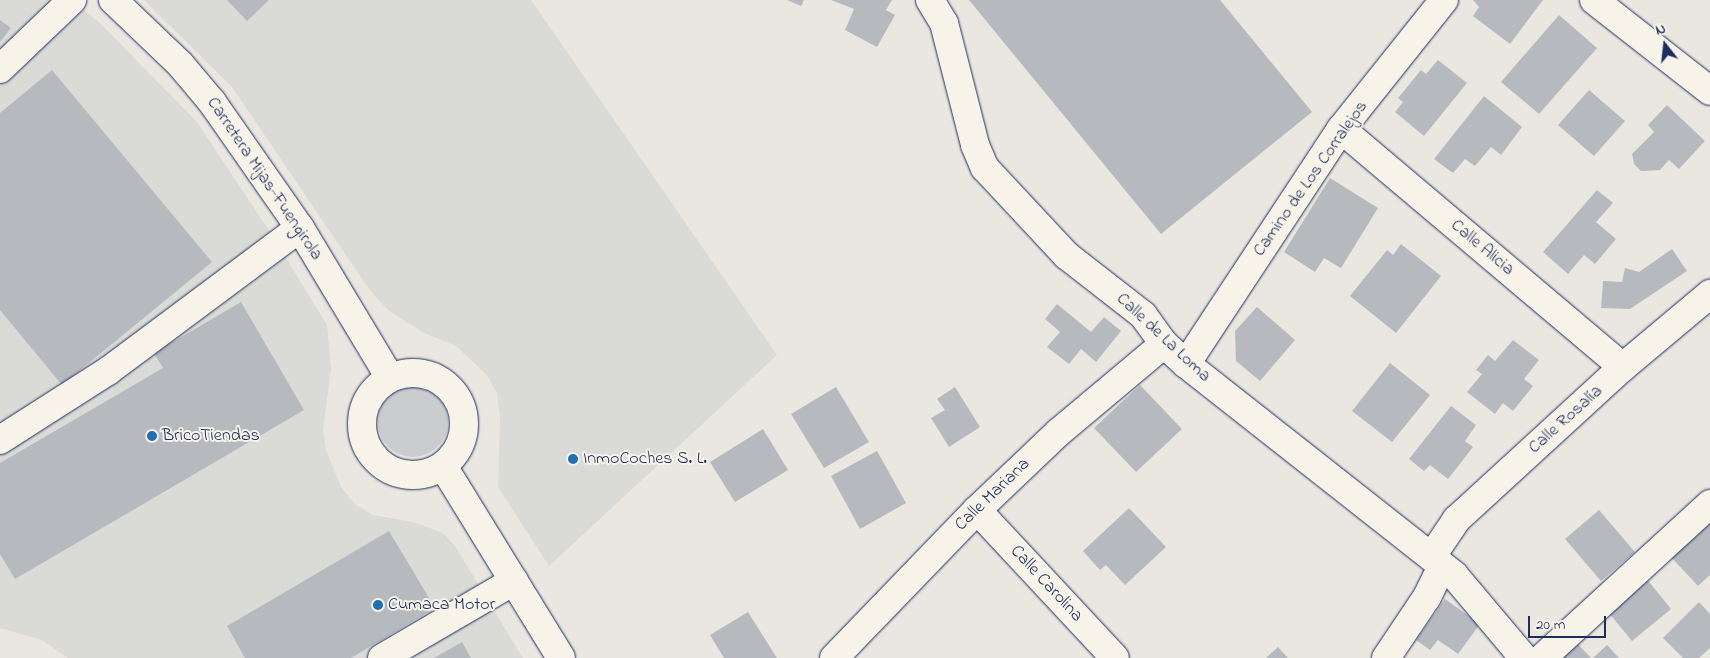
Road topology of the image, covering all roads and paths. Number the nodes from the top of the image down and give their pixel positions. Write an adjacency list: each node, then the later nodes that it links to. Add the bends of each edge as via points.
1 (72, 0): 6 (street)
2 (113, 0): 9 (street, Carretera Mijas-Fuengirola, via 180,64 212,102)
3 (930, 0): 11 (street, Calle de La Loma, via 944,23 974,145 985,168 1066,255 1143,315)
4 (1444, 0): 8 (street, Camino de Los Corralejos)
5 (1594, 0): 7 (street)
6 (0, 69)
7 (1710, 91)
8 (1341, 129): 12 (street, Camino de Los Corralejos); 13 (street, Calle Alicia)
9 (300, 228): 14 (street, Carretera Mijas-Fuengirola); 15 (street, via 108,371)
10 (1710, 294): 13 (street, Calle Rosalía)
11 (1164, 344): 12 (street, Calle de La Loma); 18 (street, Calle Mariana, via 1059,432)
12 (1186, 364): 19 (street, Calle de La Loma)
13 (1623, 367): 19 (street, Calle Rosalía, via 1457,519)
14 (390, 378): 16 (street, via 425,374 441,381 454,393 464,414 465,426 458,448); 16 (street, via 379,386 364,409 362,430 369,450 378,461 402,474 416,475)
15 (0, 440)
16 (443, 466): 20 (street)
17 (1710, 504): 27 (street)
18 (976, 510): 23 (street, Calle Mariana); 24 (street, Calle Carolina)
19 (1437, 561): 25 (street, Calle Rosalía, via 1427,598); 26 (street, Calle de La Loma, via 1454,575)
20 (514, 580): 21 (street); 22 (street)
21 (382, 658)
22 (561, 658)
23 (834, 658)
24 (1116, 658)
25 (1386, 658)
26 (1524, 658)
27 (1542, 658)

